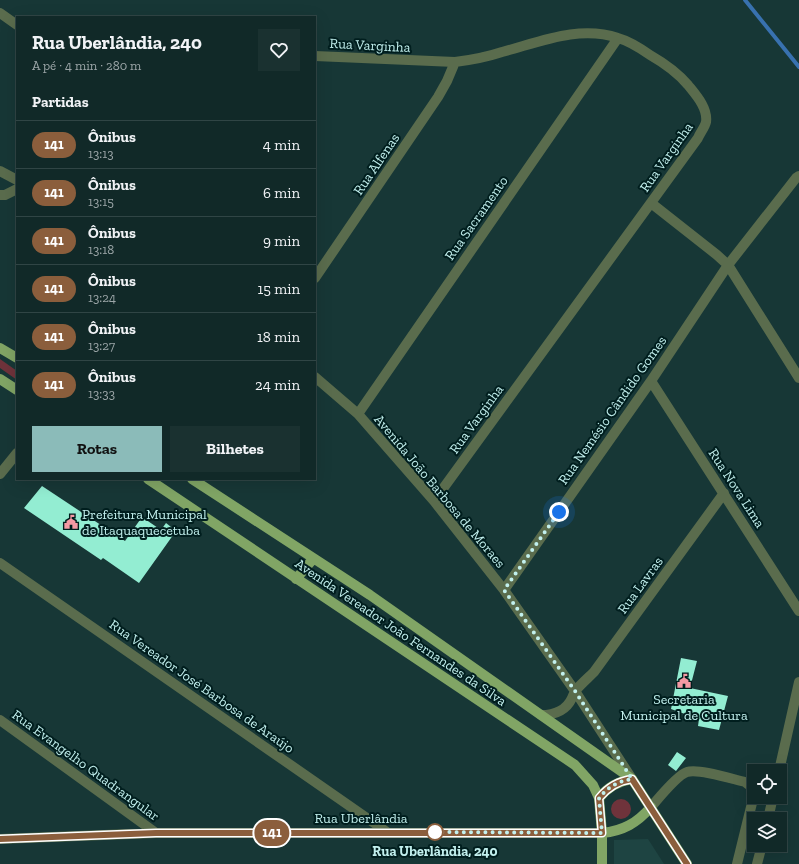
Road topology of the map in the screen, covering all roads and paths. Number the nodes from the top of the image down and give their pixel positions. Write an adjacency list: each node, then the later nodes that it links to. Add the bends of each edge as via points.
1 (0, 13): 2 (street)
2 (16, 24)
3 (618, 38): 5 (street, Rua Varginha, via 593,33 574,34 546,39 477,59); 11 (street, Rua Varginha, via 640,48 680,75 698,97 704,110 706,122 698,138); 21 (street, Rua Sacramento)
4 (318, 56): 5 (street, Rua Varginha)
5 (455, 62): 13 (street, Rua Alfenas, via 438,97)
6 (0, 171): 8 (street)
7 (799, 176): 12 (street, Rua Nemésio Cândido Gomes)
8 (16, 179)
9 (16, 189): 10 (street)
10 (0, 195)
11 (651, 203): 12 (street); 27 (street, Rua Varginha)
12 (728, 265): 17 (street); 19 (street, Rua Nemésio Cândido Gomes)
13 (316, 277)
14 (0, 348): 15 (main road)
15 (16, 357)
16 (316, 378): 21 (street, Avenida João Barbosa de Moraes)
17 (799, 378)
18 (0, 379): 20 (main road)
19 (651, 381): 26 (street, Rua Nova Lima); 31 (street, Rua Nemésio Cândido Gomes)
20 (16, 389)
21 (358, 414): 27 (street, Avenida João Barbosa de Moraes)
22 (16, 453): 23 (street)
23 (0, 474)
24 (149, 480): 30 (main road, Avenida Vereador João Fernandes da Silva)
25 (194, 480): 28 (main road, Avenida Vereador João Fernandes da Silva)
26 (724, 493): 32 (street, Rua Nova Lima); 34 (street, Rua Lavras, via 594,672)
27 (434, 500): 31 (street, Avenida João Barbosa de Moraes)
28 (314, 559): 30 (main road); 35 (main road, Avenida Vereador João Fernandes da Silva, via 376,599)
29 (0, 563): 41 (street, Rua Vereador José Barbosa de Araújo)
30 (296, 579): 39 (main road, Avenida Vereador João Fernandes da Silva, via 575,765 593,785)
31 (504, 590): 34 (street, Avenida João Barbosa de Moraes)
32 (799, 611)
33 (799, 682): 37 (street)
34 (575, 691): 35 (street, via 572,700 562,709 550,715); 38 (street, Avenida João Barbosa de Moraes)
35 (541, 715): 38 (main road, Avenida Vereador João Fernandes da Silva)
36 (0, 720): 42 (street, Rua Evangelho Quadrangular)
37 (781, 764)
38 (632, 779): 39 (main road, via 614,785); 40 (main road, Avenida João Barbosa de Moraes)
39 (599, 798): 43 (main road, Avenida Vereador João Fernandes da Silva)
40 (651, 807): 43 (main road, via 635,824); 47 (main road, Avenida João Barbosa de Moraes); 48 (street, via 686,772 694,771 745,782 751,786 753,799)
41 (387, 832): 42 (street, Rua Uberlândia); 43 (street, Rua Uberlândia)
42 (156, 833): 44 (street, Rua Uberlândia)
43 (602, 833): 46 (main road, Avenida Vereador João Fernandes da Silva)
44 (0, 839)
45 (760, 852): 49 (street)
46 (602, 864)
47 (687, 864)
48 (737, 864)
49 (757, 864)

